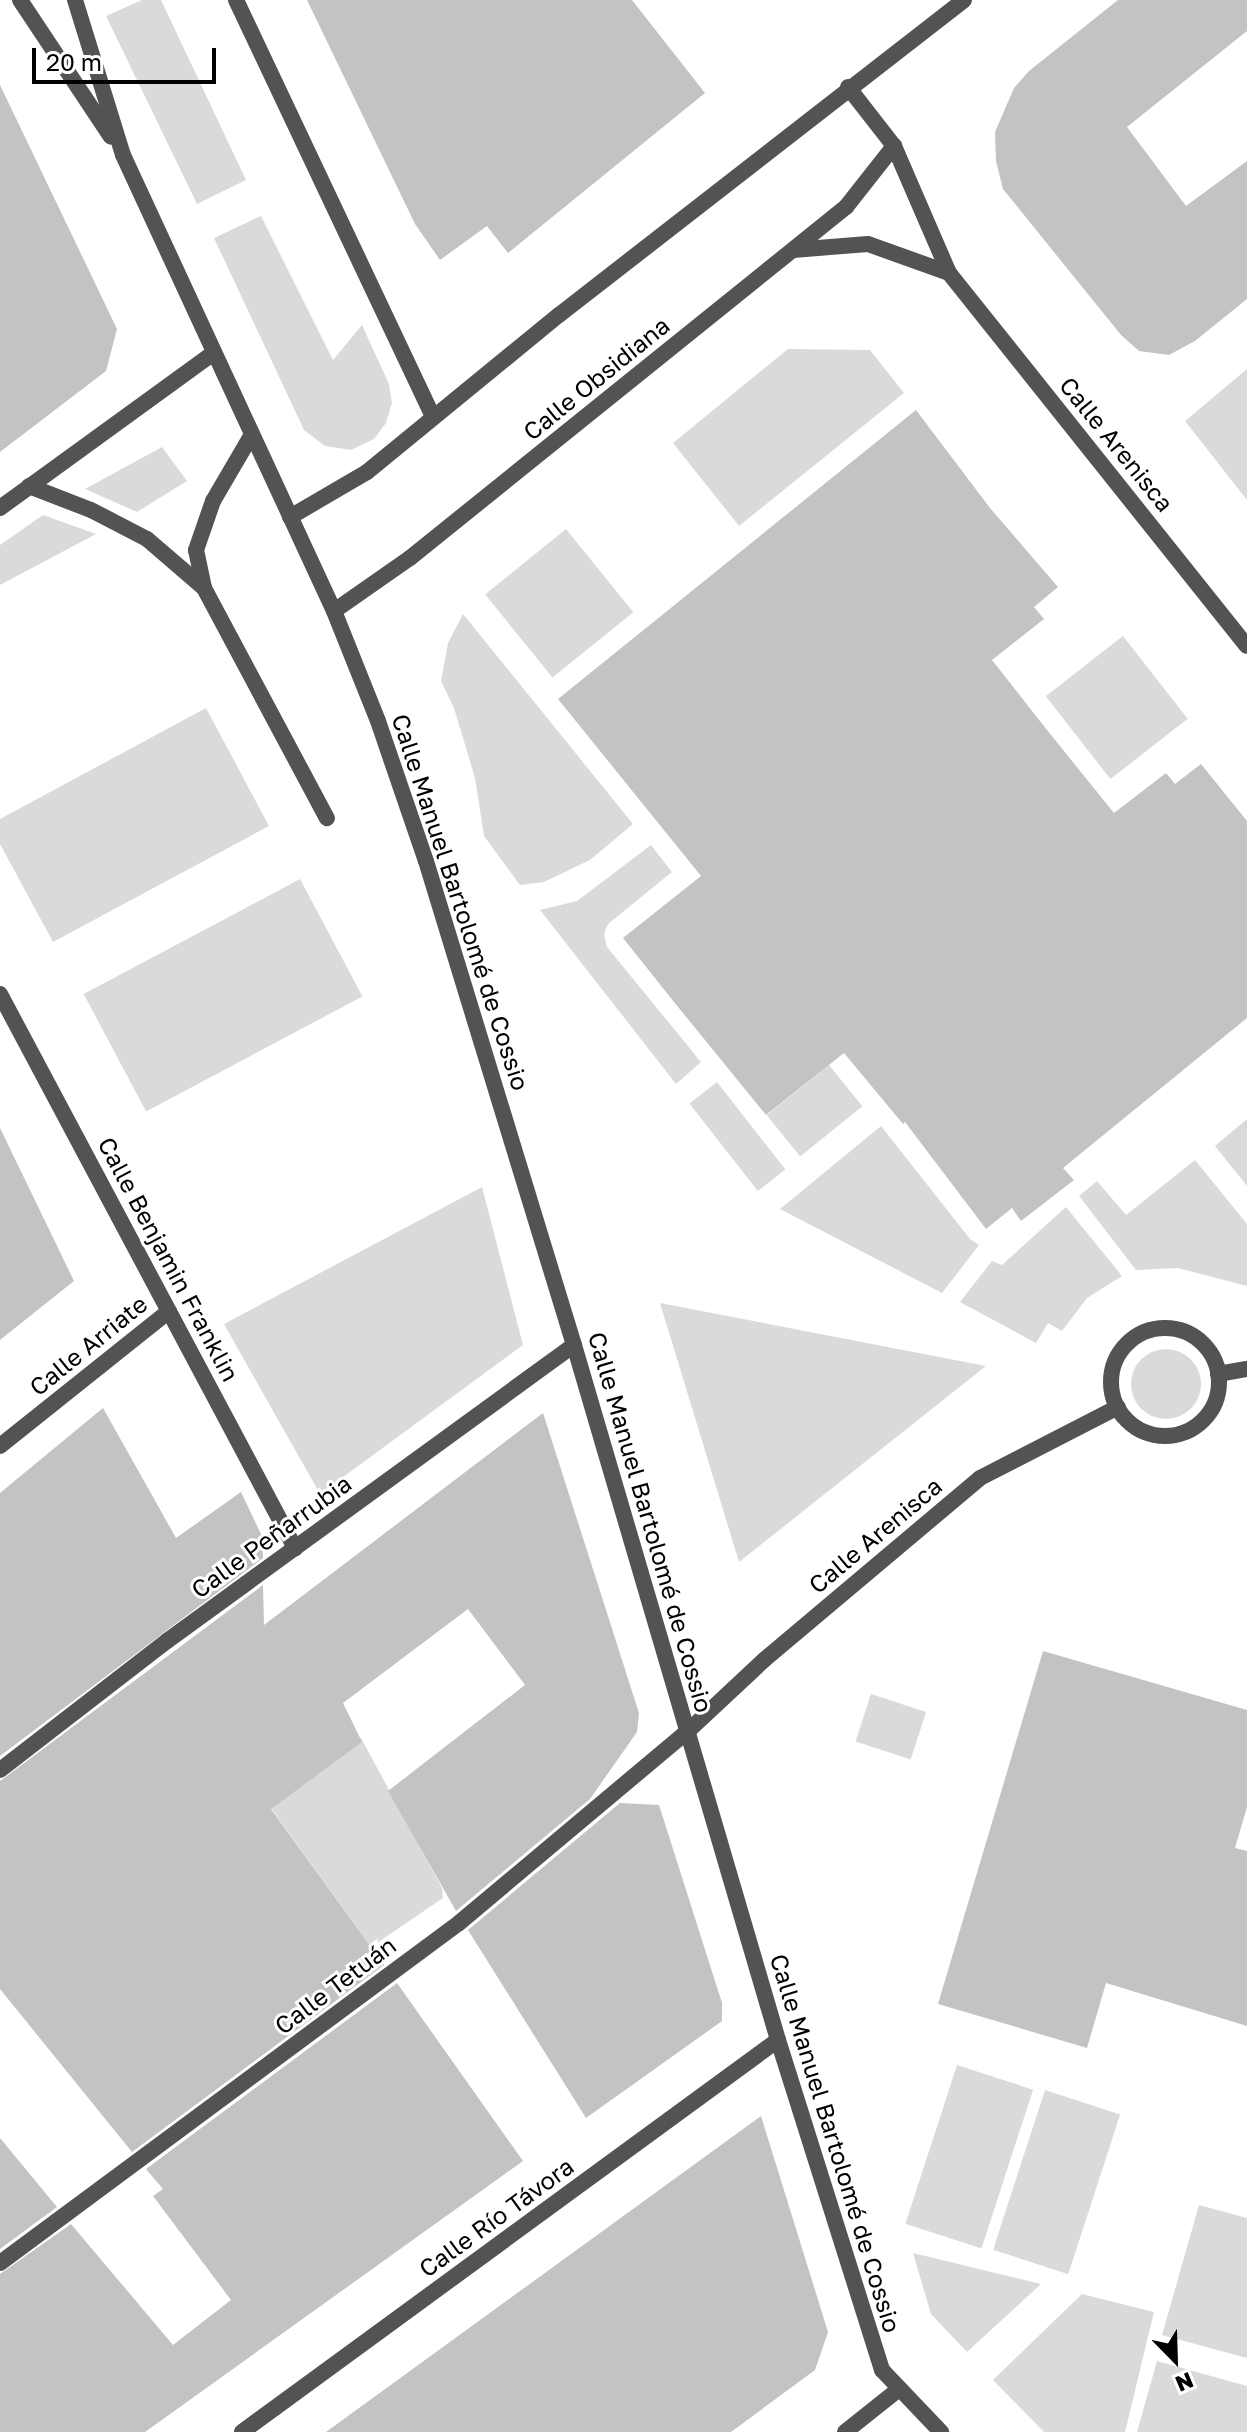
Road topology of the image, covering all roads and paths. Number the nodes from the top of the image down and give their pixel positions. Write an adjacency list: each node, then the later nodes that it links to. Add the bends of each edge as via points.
1 (20, 0): 7 (street)
2 (75, 0): 7 (street)
3 (236, 0): 11 (street)
4 (964, 0): 5 (street)
5 (848, 87): 6 (street); 11 (street)
6 (894, 146): 8 (street, Calle Obsidiana, via 846,207); 9 (street, Calle Arenisca)
7 (123, 155): 10 (street)
8 (793, 250): 9 (street, via 868,244); 17 (street, Calle Obsidiana, via 410,558)
9 (949, 273): 18 (street, Calle Arenisca)
10 (213, 353): 12 (street); 13 (street)
11 (433, 416): 15 (street, via 367,472)
12 (251, 436): 15 (street); 16 (street, via 213,501 196,550)
13 (29, 486): 14 (street); 16 (street, via 147,539)
14 (0, 508)
15 (290, 517): 17 (street)
16 (204, 588): 19 (street)
17 (334, 611): 22 (street, Calle Manuel Bartolomé de Cossio, via 426,861)
18 (1247, 646)
19 (327, 818)
20 (0, 994): 21 (street, Calle Benjamin Franklin)
21 (169, 1311): 26 (street, Calle Arriate); 27 (street, Calle Benjamin Franklin)
22 (574, 1345): 27 (street, Calle Peñarrubia); 28 (street, Calle Manuel Bartolomé de Cossio)
23 (1247, 1369): 24 (street)
24 (1218, 1374): 25 (street, via 1214,1406 1181,1434 1159,1436 1139,1429); 25 (street, via 1203,1343 1184,1331 1146,1331 1117,1356 1112,1374)
25 (1118, 1407): 28 (street, Calle Arenisca, via 980,1478)
26 (0, 1446)
27 (295, 1548): 29 (street, Calle Peñarrubia)
28 (687, 1732): 30 (street, Calle Manuel Bartolomé de Cossio); 31 (street, Calle Tetuán, via 459,1923)
29 (0, 1770)
30 (778, 2040): 32 (street, Calle Manuel Bartolomé de Cossio, via 882,2370); 33 (street, Calle Río Távora)
31 (0, 2263)
32 (899, 2389): 34 (street); 35 (street, Calle Manuel Bartolomé de Cossio)
33 (242, 2432)
34 (845, 2432)
35 (941, 2432)

